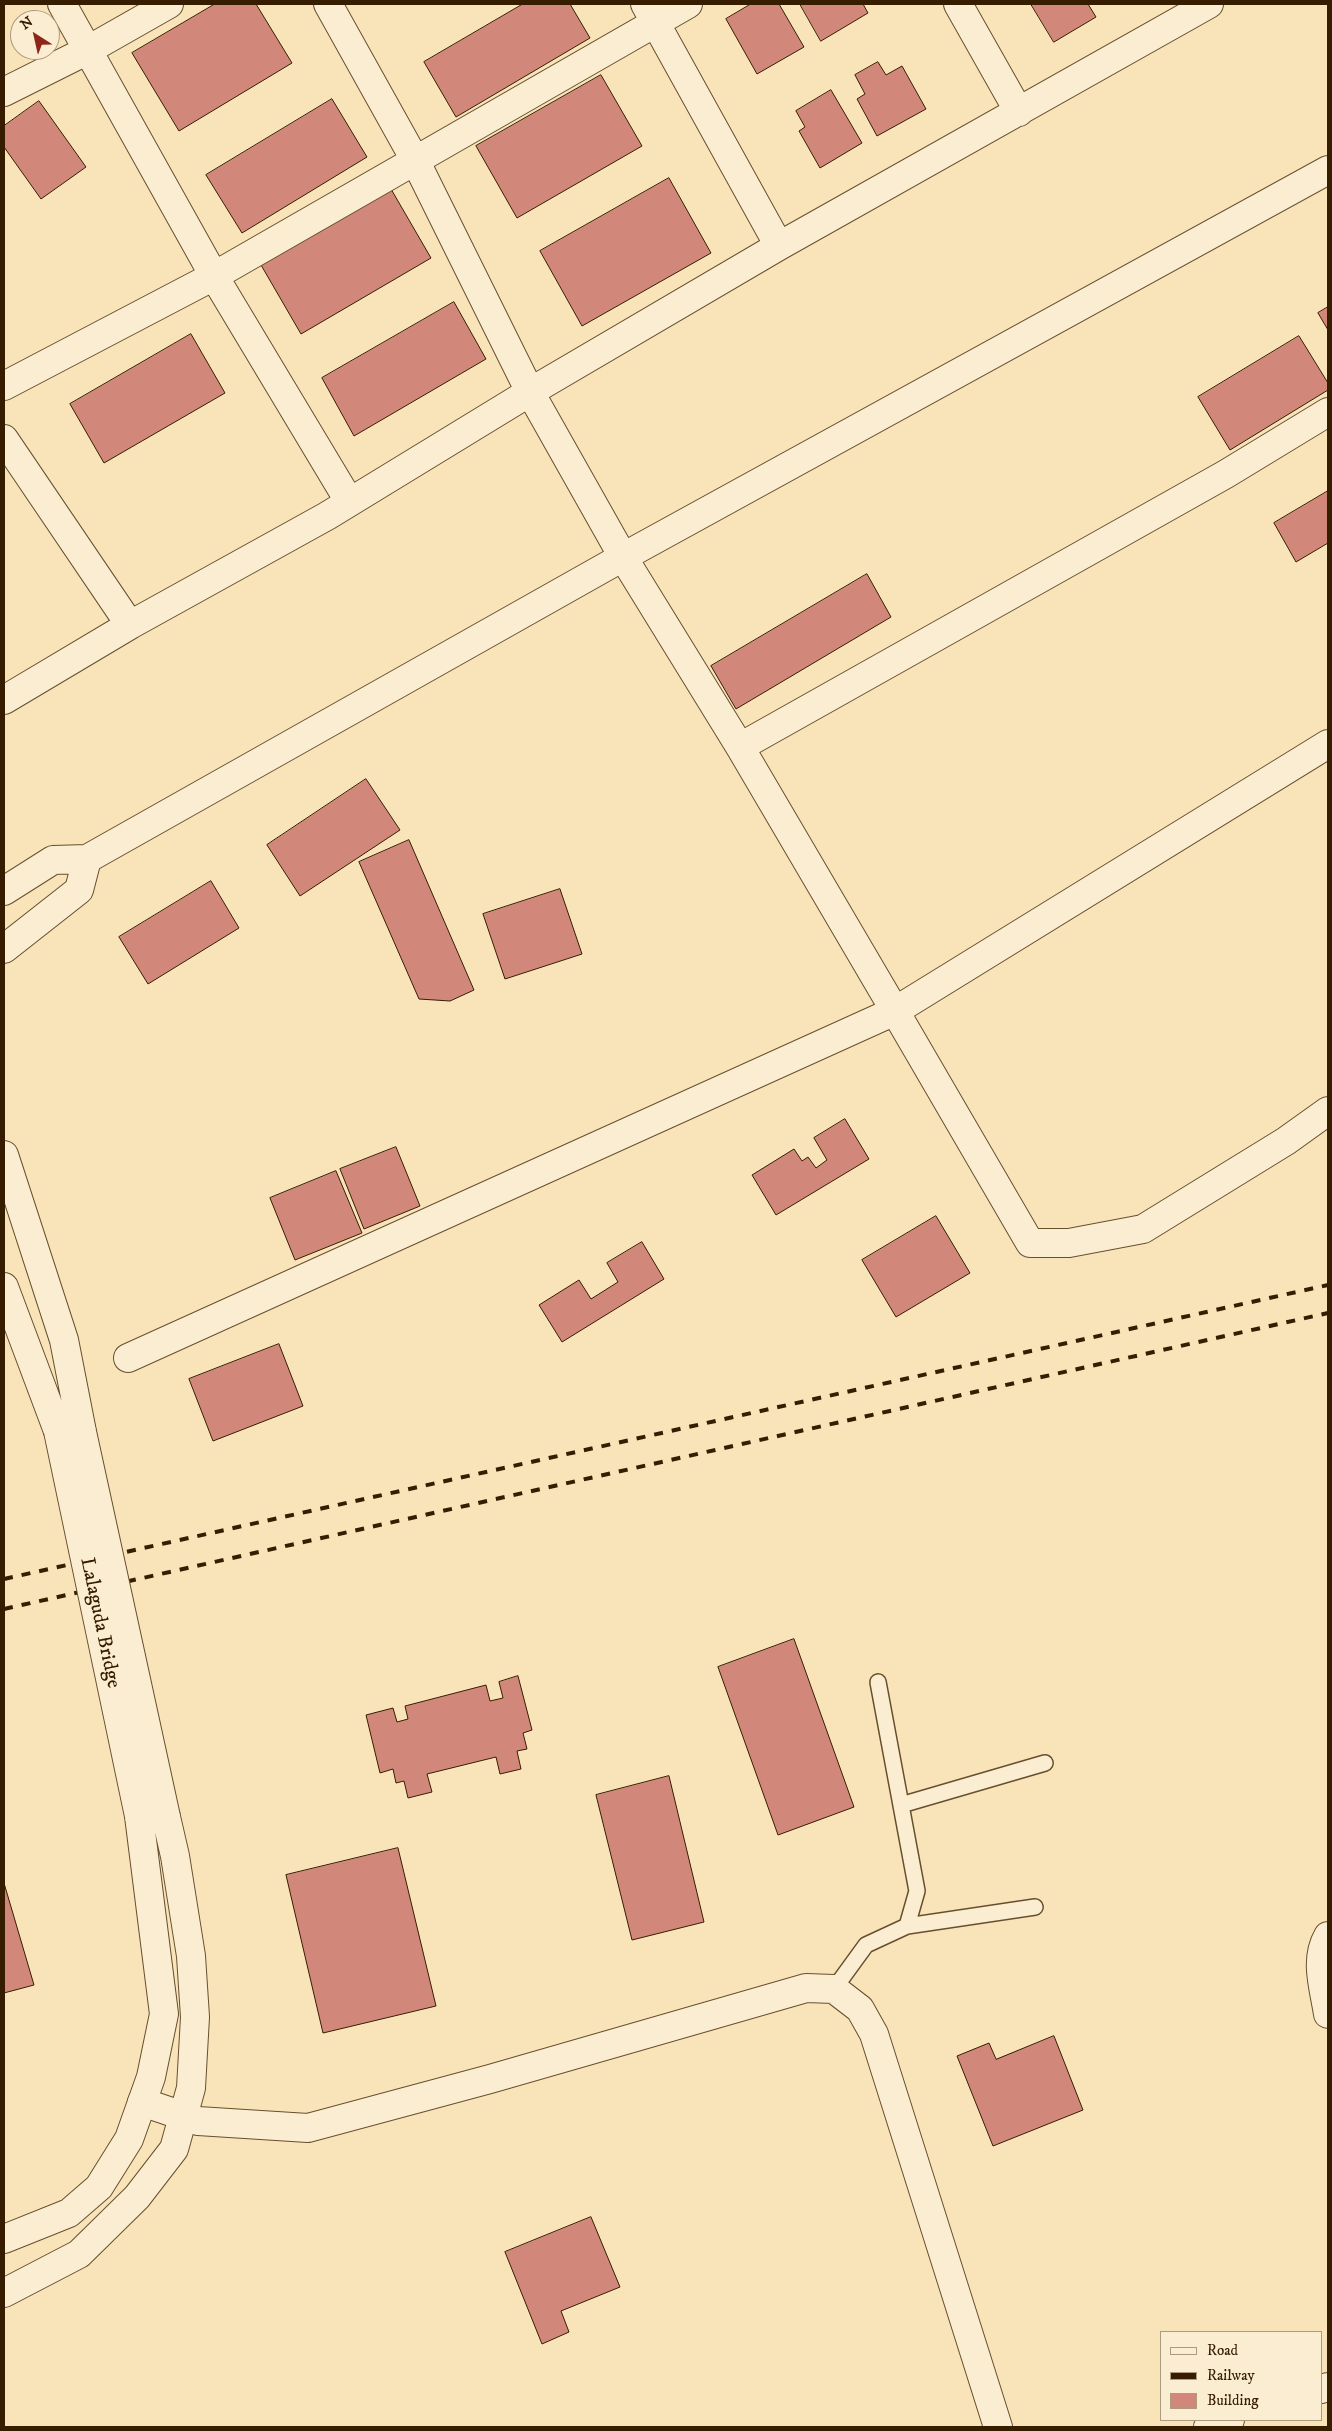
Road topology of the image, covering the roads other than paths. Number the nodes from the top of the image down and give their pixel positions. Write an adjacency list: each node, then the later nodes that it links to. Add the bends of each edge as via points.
1 (62, 4): 8 (street)
2 (169, 4): 8 (street)
3 (328, 4): 11 (street)
4 (688, 4): 7 (street)
5 (958, 4): 10 (street)
6 (1209, 4): 10 (street)
7 (650, 13): 11 (street); 13 (street)
8 (88, 50): 9 (street); 14 (street)
9 (4, 92)
10 (1019, 112): 13 (street)
11 (415, 160): 14 (street); 16 (street)
12 (1328, 170): 20 (street)
13 (779, 246): 16 (street)
14 (214, 276): 15 (street); 19 (street)
15 (4, 386)
16 (530, 392): 19 (street); 20 (street)
17 (1328, 412): 23 (street, via 1226,474)
18 (4, 439): 21 (street)
19 (349, 501): 21 (street)
20 (623, 557): 23 (street); 25 (street)
21 (130, 626): 22 (street)
22 (4, 700)
23 (740, 747): 28 (street)
24 (1326, 748): 28 (street)
25 (87, 859): 26 (street, via 53,860); 27 (street, via 79,890)
26 (4, 892)
27 (4, 949)
28 (895, 1010): 29 (street, via 1030,1243 1069,1243 1143,1228 1286,1142); 32 (street)
29 (1328, 1111)
30 (4, 1154): 33 (street, via 64,1340)
31 (4, 1287): 33 (street)
32 (128, 1358)
33 (70, 1432): 42 (street, Lalaguda Bridge, bridge, via 139,1816 164,2014); 43 (street, bridge, via 175,1856 191,1956 195,2017 191,2088)
34 (878, 1682): 36 (lane)
35 (1045, 1763): 36 (lane)
36 (901, 1804): 38 (lane, via 917,1891)
37 (1035, 1907): 38 (lane)
38 (907, 1926): 40 (lane, via 866,1945)
39 (1328, 1936): 41 (street, via 1322,1946 1320,1966)
40 (834, 1989): 43 (street, via 806,1988 308,2128 198,2121); 47 (street, via 860,2009 874,2034)
41 (1328, 2014)
42 (142, 2102): 43 (street); 44 (street, Lalaguda Bridge, via 129,2139 99,2186 69,2213)
43 (183, 2116): 45 (street, via 174,2149 137,2197 79,2254)
44 (4, 2239)
45 (4, 2293)
46 (1227, 2421): 48 (street)
47 (998, 2427)
48 (1208, 2427)

